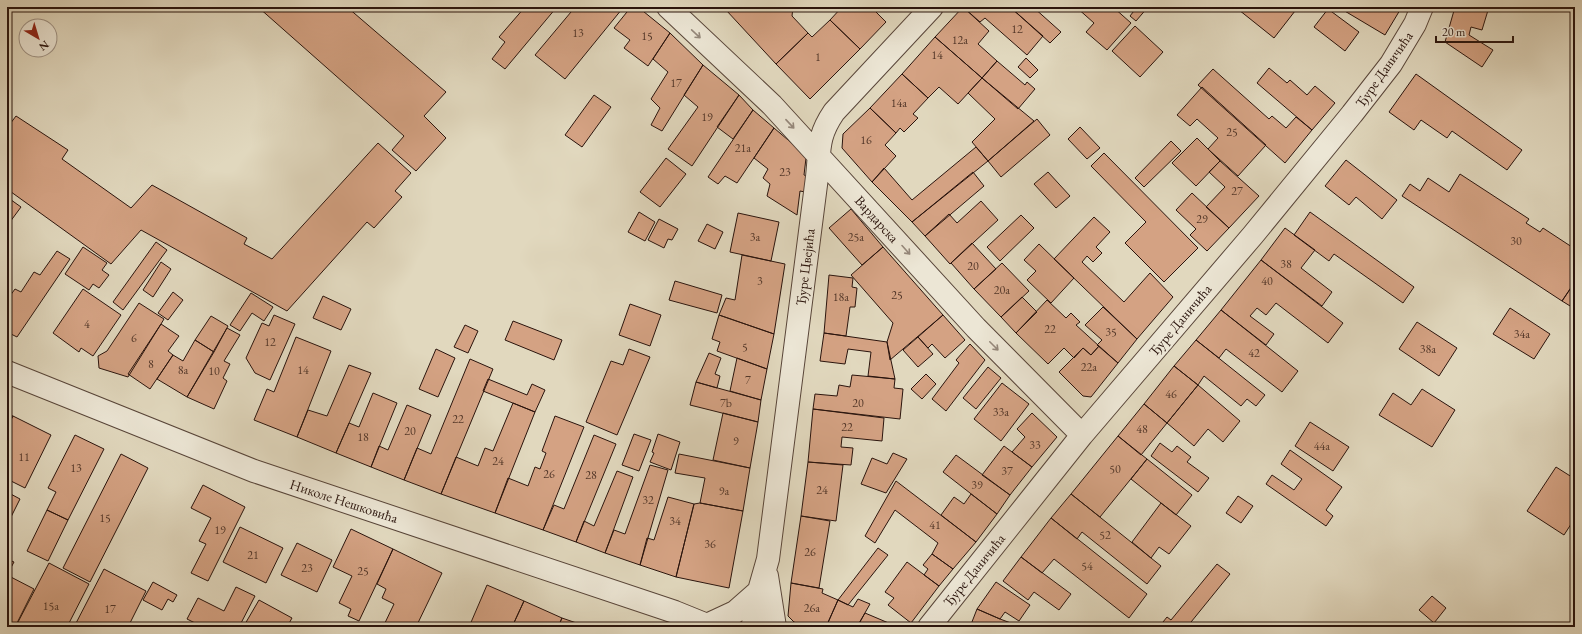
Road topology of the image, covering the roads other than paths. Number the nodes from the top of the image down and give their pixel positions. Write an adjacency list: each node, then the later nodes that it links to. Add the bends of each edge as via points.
1 (668, 7): 4 (street, Вардарска, one-way to 4, via 772,105)
2 (932, 7): 4 (street, Ђуре Цвејића, via 834,112 824,125)
3 (1422, 7): 6 (street, Ђуре Даничића, via 1391,64 1352,114 1253,235)
4 (818, 153): 6 (street, Вардарска, one-way to 6, via 976,328); 7 (street, Ђуре Цвејића)
5 (7, 372): 9 (street, Николе Нешковића, via 254,471)
6 (1082, 435): 12 (street, Ђуре Даничића)
7 (766, 568): 8 (street, Ђуре Цвејића); 11 (street, Ђуре Цвејића)
8 (760, 590): 9 (street, via 735,612); 10 (street, Ђуре Цвејића, via 754,608)
9 (701, 624)
10 (753, 627)
11 (775, 627)
12 (929, 627)

